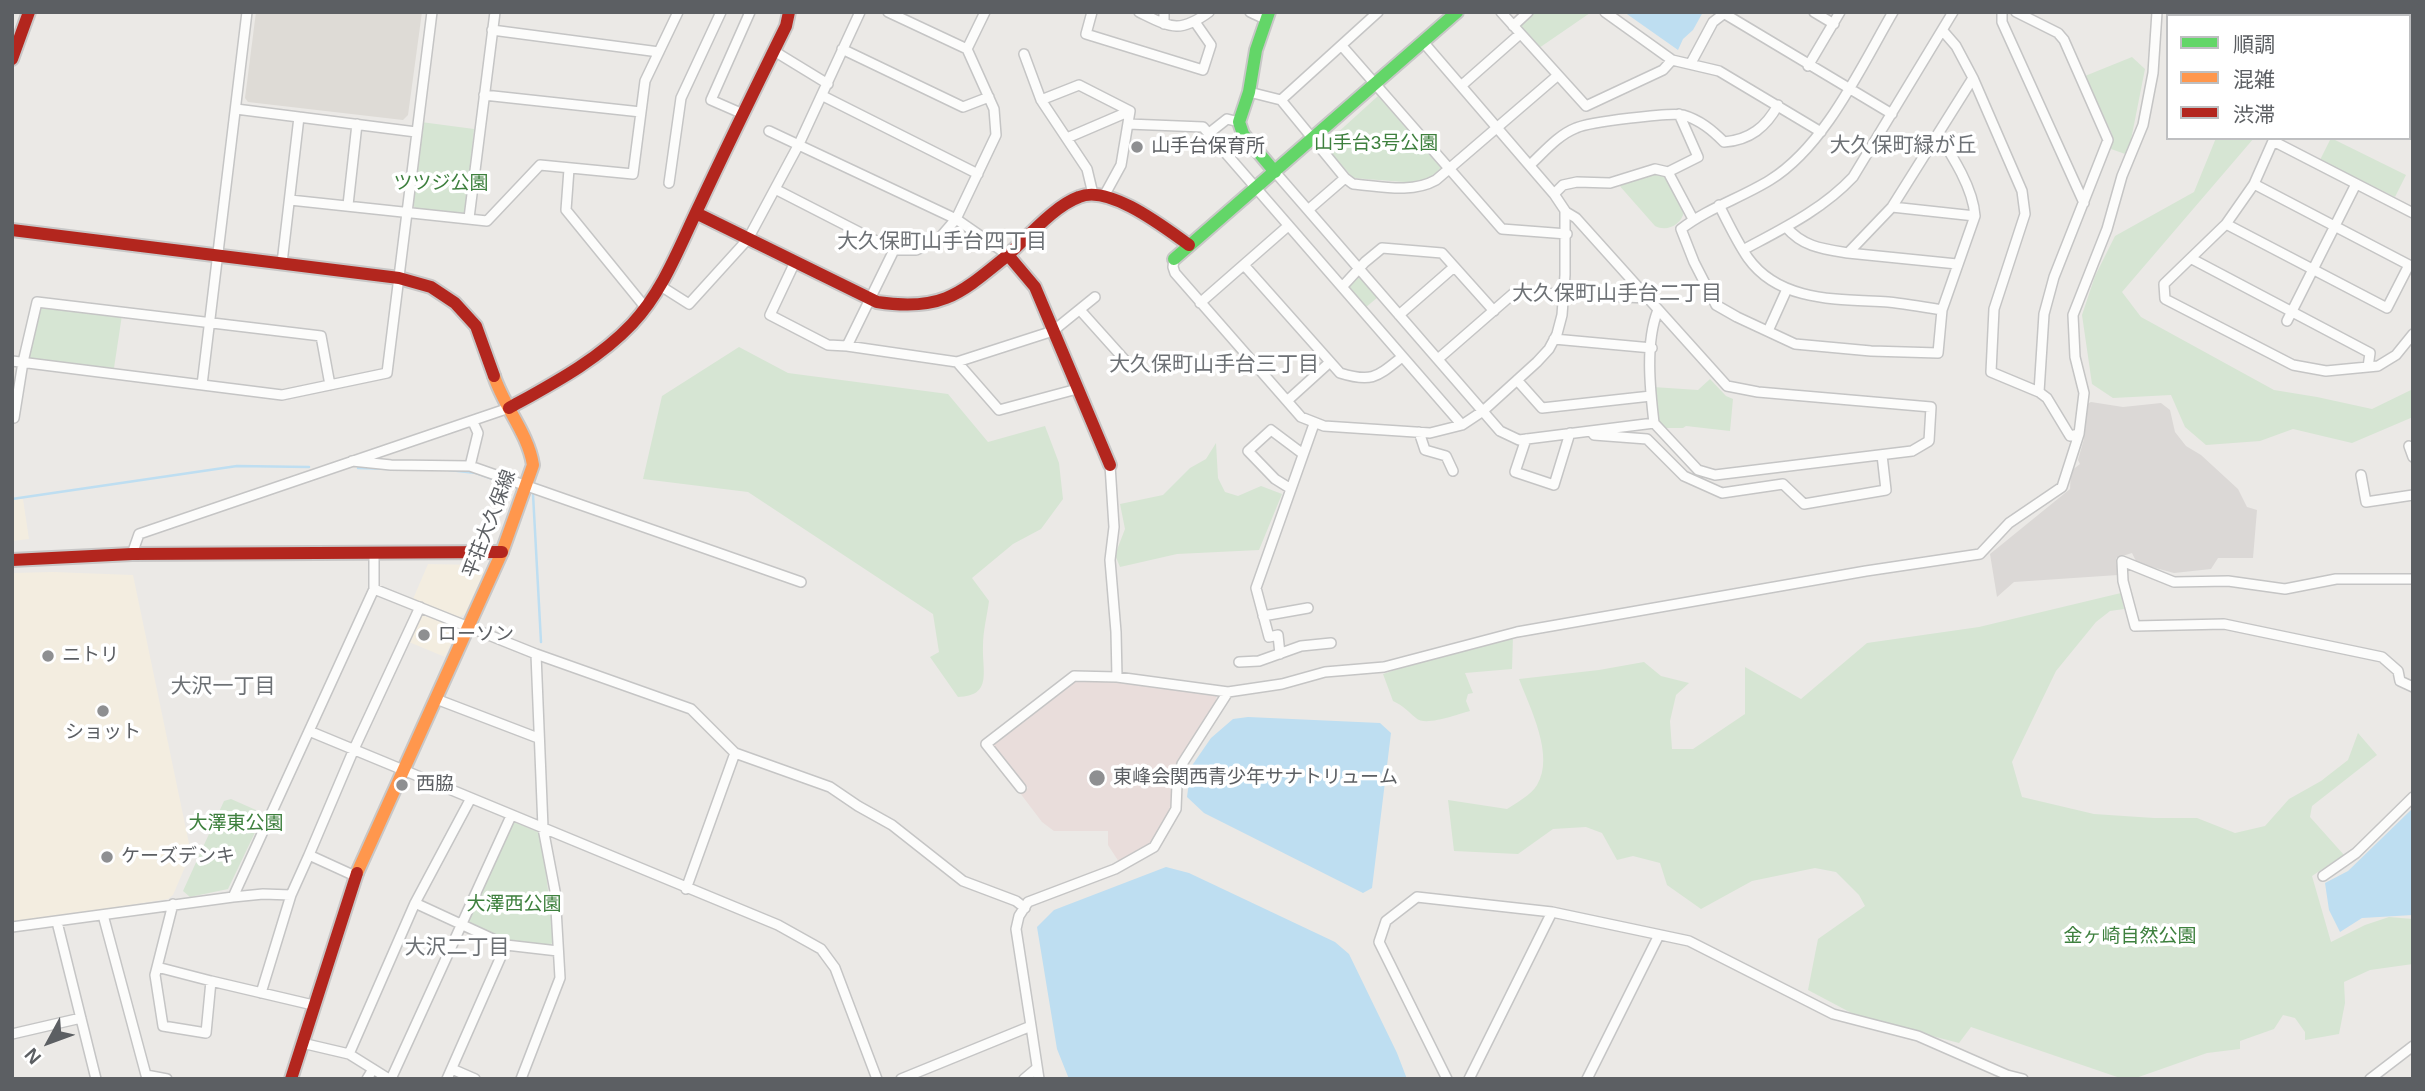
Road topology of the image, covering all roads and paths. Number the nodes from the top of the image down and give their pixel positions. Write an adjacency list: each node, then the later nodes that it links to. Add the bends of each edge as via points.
1 (29, 12): 45 (street)
2 (247, 12): 62 (street)
3 (432, 12): 74 (street)
4 (495, 12): 35 (street)
5 (678, 12): 43 (street)
6 (721, 12): 88 (street, via 681,99)
7 (750, 12): 65 (street, via 711,100)
8 (789, 12): 42 (street)
9 (860, 12): 40 (street)
10 (888, 12): 41 (street)
11 (985, 12): 41 (street)
12 (1092, 12): 31 (street, via 1086,34 1203,70 1211,45)
13 (1139, 12): 32 (street)
14 (1164, 12): 32 (street)
15 (1209, 12): 31 (street)
16 (1250, 12): 30 (street)
17 (1378, 12): 39 (street)
18 (1457, 12): 38 (street)
19 (1502, 12): 34 (street)
20 (1528, 12): 34 (street)
21 (1605, 12): 46 (street)
22 (1814, 12): 33 (street)
23 (1840, 12): 33 (street)
24 (1893, 12): 54 (street)
25 (1953, 12): 36 (street)
26 (2003, 12): 96 (street, via 2002,22)
27 (2016, 12): 96 (street, via 2064,40 2108,140)
28 (2157, 12): 180 (street, via 2153,73 2143,125 2073,315 2075,357 2084,393)
29 (1725, 13): 47 (street, via 1713,22); 48 (street)
30 (1267, 15): 55 (street)
31 (1195, 22): 32 (street, via 1173,27)
32 (1164, 24)
33 (1833, 24): 48 (street)
34 (1513, 26): 37 (street)
35 (492, 30): 43 (street); 56 (street)
36 (1943, 31): 50 (street); 67 (street)
37 (1520, 34): 49 (street); 53 (street)
38 (1424, 43): 52 (street); 53 (street)
39 (1342, 46): 52 (street); 60 (street)
40 (842, 49): 51 (street); 58 (street, via 963,107)
41 (967, 49): 58 (street)
42 (774, 51): 51 (street); 65 (street)
43 (659, 52): 64 (street, via 645,82)
44 (1024, 54): 59 (street)
45 (12, 59)
46 (1672, 60): 47 (street); 49 (street, via 1663,70 1586,106)
47 (1691, 63): 61 (street, via 1719,71)
48 (1808, 66): 54 (street)
49 (1557, 76): 72 (street)
50 (1973, 78): 77 (street); 167 (street, via 2022,191 2025,214 1994,309 1991,372)
51 (828, 83): 57 (street)
52 (1376, 85): 79 (street); 83 (street)
53 (1461, 86): 72 (street)
54 (1848, 89): 67 (street); 75 (street)
55 (1249, 92): 60 (street); 69 (street)
56 (484, 95): 64 (street); 106 (street)
57 (823, 96): 80 (street); 86 (street)
58 (989, 97): 86 (street, via 996,135)
59 (1041, 100): 63 (street, via 1080,85); 78 (street)
60 (1281, 100): 79 (street)
61 (1778, 105): 66 (street, via 1761,129 1724,142 1694,119); 75 (street)
62 (236, 109): 68 (street); 120 (street)
63 (1130, 111): 71 (street); 78 (street)
64 (640, 113): 82 (street, via 633,174)
65 (743, 114): 104 (street)
66 (1679, 114): 81 (street, via 1578,127); 85 (street, via 1698,157)
67 (1892, 114): 112 (street, via 1853,177 1835,196)
68 (299, 117): 70 (street); 95 (street)
69 (1239, 122): 76 (street, via 1227,119); 84 (street, via 1243,134)
70 (357, 124): 74 (street); 97 (street)
71 (1128, 124): 76 (street, via 1203,127); 94 (street, via 1121,165)
72 (1497, 128): 81 (street); 83 (street)
73 (769, 131): 80 (street)
74 (416, 132): 101 (street)
75 (1821, 132): 98 (street, via 1802,155 1771,179)
76 (1208, 134): 92 (street)
77 (1938, 134): 99 (street); 105 (street, via 1974,202)
78 (1067, 138): 94 (street)
79 (1313, 139): 84 (street); 87 (street)
80 (799, 144): 91 (street); 107 (street)
81 (1530, 165): 93 (street)
82 (569, 169): 106 (street, via 540,165 487,221); 140 (street, via 566,210)
83 (1449, 169): 87 (street, via 1425,186 1412,188 1353,184); 114 (street, via 1502,229)
84 (1275, 172): 92 (street); 100 (street)
85 (1668, 172): 93 (street, via 1655,169 1609,183 1577,182 1563,185); 108 (street)
86 (978, 174): 107 (street)
87 (1345, 178): 100 (street)
88 (668, 183)
89 (2254, 184): 90 (street, via 2273,141); 109 (street); 111 (street)
90 (2357, 184): 103 (street); 111 (street)
91 (775, 189): 115 (street); 117 (street)
92 (1256, 189): 110 (street); 116 (street)
93 (1554, 194): 102 (street)
94 (1098, 195): 116 (street); 121 (street, via 1064,205)
95 (290, 200): 97 (street); 125 (street)
96 (2084, 203): 167 (street, via 2044,314)
97 (348, 205): 101 (street)
98 (1719, 205): 108 (street); 118 (street)
99 (1892, 207): 105 (street); 119 (street)
100 (1308, 210): 129 (street)
101 (406, 211): 106 (street); 131 (street)
102 (1565, 211): 114 (street); 138 (street)
103 (2413, 213)
104 (696, 214): 115 (street); 132 (street)
105 (1975, 216): 126 (street)
106 (469, 219)
107 (956, 219): 117 (street, via 937,241 916,250); 121 (street)
108 (1693, 219): 150 (street, via 1681,229 1716,306)
109 (2226, 224): 123 (street); 130 (street)
110 (1288, 226): 127 (street); 133 (street)
111 (2335, 226): 130 (street); 130 (street, via 2409,265 2387,308)
112 (1786, 227): 118 (street); 119 (street, via 1810,247)
113 (12, 230): 120 (street, 平荘大久保線)
114 (1567, 234): 135 (street)
115 (748, 239): 124 (street); 132 (street, via 689,304)
116 (1189, 245): 122 (street)
117 (894, 250): 137 (street)
118 (1743, 250): 134 (street, via 1754,265)
119 (1848, 253): 126 (street)
120 (217, 255): 125 (street, 平荘大久保線); 148 (street)
121 (1008, 255): 137 (street, via 962,292 940,302 903,307); 149 (street, via 1035,287)
122 (1174, 259): 139 (street, via 1175,273)
123 (2192, 259): 144 (street); 161 (street, via 2164,284 2165,299 2293,365 2326,371)
124 (795, 262): 137 (street); 153 (street, via 770,315 828,345)
125 (282, 263): 131 (street, 平荘大久保線)
126 (1957, 264): 143 (street)
127 (1244, 265): 139 (street); 160 (street)
128 (1454, 267): 129 (street, via 1442,253 1382,248); 145 (street); 146 (street)
129 (1360, 270): 133 (street); 146 (street)
130 (2313, 270): 144 (street)
131 (399, 278): 165 (street, via 387,373); 170 (street, 平荘大久保線, via 432,287 476,326)
132 (659, 285): 140 (street)
133 (1342, 287): 155 (street)
134 (1787, 289): 143 (street, via 1821,298); 150 (street)
135 (1563, 295): 138 (street); 145 (street, via 1515,292); 152 (street)
136 (1095, 297): 141 (street)
137 (870, 298): 153 (street)
138 (1647, 298): 142 (street)
139 (1200, 303): 169 (street)
140 (645, 307): 170 (street, via 597,354)
141 (1080, 310): 149 (street); 162 (street)
142 (1658, 310): 154 (street); 184 (street, via 1727,386 1931,407 1929,441 1912,451)
143 (1942, 310): 150 (street, via 1938,353 1795,345)
144 (2291, 310): 147 (street); 161 (street, via 2370,352)
145 (1494, 311): 156 (street)
146 (1399, 315): 156 (street)
147 (2287, 321)
148 (211, 323): 158 (street, via 37,302); 164 (street); 165 (street, via 321,336)
149 (1053, 331): 159 (street); 166 (street)
150 (1768, 331)
151 (2413, 334): 161 (street, via 2396,355)
152 (1554, 339): 154 (street); 163 (street)
153 (847, 345): 159 (street)
154 (1652, 348): 168 (street)
155 (1402, 357): 160 (street, via 1379,376 1359,379 1340,373); 176 (street)
156 (1438, 359): 171 (street)
157 (12, 361): 158 (street)
158 (23, 362): 164 (street); 172 (street)
159 (957, 362): 166 (street, via 999,411)
160 (1331, 362): 169 (street)
161 (2368, 367)
162 (1132, 368)
163 (1517, 380): 168 (street, via 1542,408); 171 (street)
164 (202, 385): 165 (street, via 282,395)
165 (330, 385)
166 (1077, 388): 187 (street)
167 (2039, 392): 180 (street, via 2070,436)
168 (1651, 396): 174 (street)
169 (1287, 401): 175 (street)
170 (509, 408): 173 (street); 191 (street, 平荘大久保線, via 533,458)
171 (1483, 411): 176 (street); 181 (street, via 1500,431)
172 (14, 418)
173 (473, 422): 186 (street); 188 (street, via 478,433)
174 (1654, 423): 177 (street); 184 (street, via 1698,470 1715,475)
175 (1314, 424): 178 (street); 183 (street)
176 (1462, 425): 178 (street)
177 (1591, 431): 179 (street); 184 (street, via 1594,435 1647,439 1684,476 1722,493 1783,484 1804,504 1886,490)
178 (1419, 432): 189 (street, via 1424,450 1446,456)
179 (1570, 433): 181 (street); 181 (street, via 1554,485 1515,472)
180 (2079, 434): 211 (street, via 2062,487 2009,523 1980,554 1517,632 1384,667 1325,672)
181 (1526, 439)
182 (2409, 446): 185 (street)
183 (1303, 454): 192 (street); 192 (street, via 1271,430 1248,451)
184 (1882, 455)
185 (2413, 457)
186 (352, 461): 188 (street); 196 (street, via 139,534)
187 (1110, 465): 209 (street)
188 (470, 466): 191 (street)
189 (1453, 471)
190 (2361, 475): 193 (street, via 2366,502)
191 (527, 487): 195 (street, 平荘大久保線); 199 (street)
192 (1291, 489): 203 (street, via 1256,588)
193 (2413, 495)
194 (374, 552): 195 (street); 196 (street); 200 (street)
195 (502, 552): 204 (street, 平荘大久保線)
196 (132, 554): 197 (street)
197 (12, 560)
198 (2413, 579): 210 (street, via 2336,579 2285,589 2228,581 2174,582 2122,561 2135,626 2224,624 2382,657 2398,671 2400,681)
199 (801, 582)
200 (374, 589): 201 (street); 213 (street)
201 (420, 607): 204 (street); 215 (street)
202 (1308, 608): 203 (street)
203 (1263, 615): 207 (street, via 1269,637 1278,635)
204 (469, 628): 206 (street); 212 (street, 平荘大久保線)
205 (1331, 643): 207 (street)
206 (536, 654): 214 (street); 216 (street, via 691,709)
207 (1279, 654): 208 (street)
208 (1239, 662)
209 (1117, 677): 211 (street); 218 (street, via 1074,676 986,744)
210 (2413, 687)
211 (1228, 692): 231 (street, via 1182,764 1176,808 1154,847 1115,869 1028,902)
212 (436, 699): 214 (street); 217 (street, 平荘大久保線)
213 (309, 731): 215 (street); 228 (street)
214 (538, 738): 222 (street)
215 (354, 749): 217 (street); 223 (street)
216 (735, 753): 226 (street); 231 (street, via 830,787 892,825 963,881)
217 (404, 769): 220 (street); 224 (street, 平荘大久保線)
218 (1021, 788)
219 (2413, 797): 225 (street, via 2356,853)
220 (471, 798): 221 (street); 229 (street)
221 (511, 816): 222 (street); 235 (street)
222 (543, 828): 226 (street); 239 (street, via 555,891)
223 (309, 855): 224 (street); 227 (street)
224 (355, 876): 243 (street, 平荘大久保線)
225 (2323, 876)
226 (686, 888): 261 (street, via 778,925 821,950 835,968)
227 (291, 895): 228 (street); 242 (street)
228 (233, 897): 230 (street)
229 (415, 903): 235 (street); 249 (street)
230 (173, 904): 233 (street); 240 (street)
231 (1025, 908): 245 (street, via 1016,929)
232 (1552, 912): 237 (street); 265 (street, via 1417,897 1386,921 1379,942); 266 (street)
233 (103, 915): 234 (street); 254 (street, via 146,1075)
234 (57, 922): 236 (street); 244 (street)
235 (462, 925): 238 (street); 257 (street)
236 (12, 927)
237 (1659, 935): 267 (street); 268 (street, via 1689,941 1833,1014 1918,1036)
238 (506, 945): 239 (street); 252 (street)
239 (558, 951): 260 (street, via 559,978)
240 (157, 967): 241 (street); 241 (street, via 163,1026 206,1033)
241 (211, 981): 242 (street)
242 (261, 993): 243 (street)
243 (313, 1005): 247 (street, 平荘大久保線)
244 (81, 1018): 246 (street); 253 (street)
245 (1031, 1026): 250 (street); 262 (street)
246 (12, 1034)
247 (302, 1043): 249 (street); 255 (street, 平荘大久保線)
248 (2413, 1046): 269 (street)
249 (349, 1054): 251 (street)
250 (1037, 1068): 263 (street); 264 (street)
251 (373, 1069): 256 (street); 257 (street)
252 (452, 1069): 258 (street); 259 (street)
253 (96, 1079)
254 (167, 1079)
255 (291, 1079)
256 (367, 1079)
257 (390, 1079)
258 (447, 1079)
259 (475, 1079)
260 (521, 1079)
261 (877, 1079)
262 (901, 1079)
263 (1024, 1079)
264 (1039, 1079)
265 (1447, 1079)
266 (1469, 1079)
267 (1587, 1079)
268 (2023, 1079)
269 (2370, 1079)

